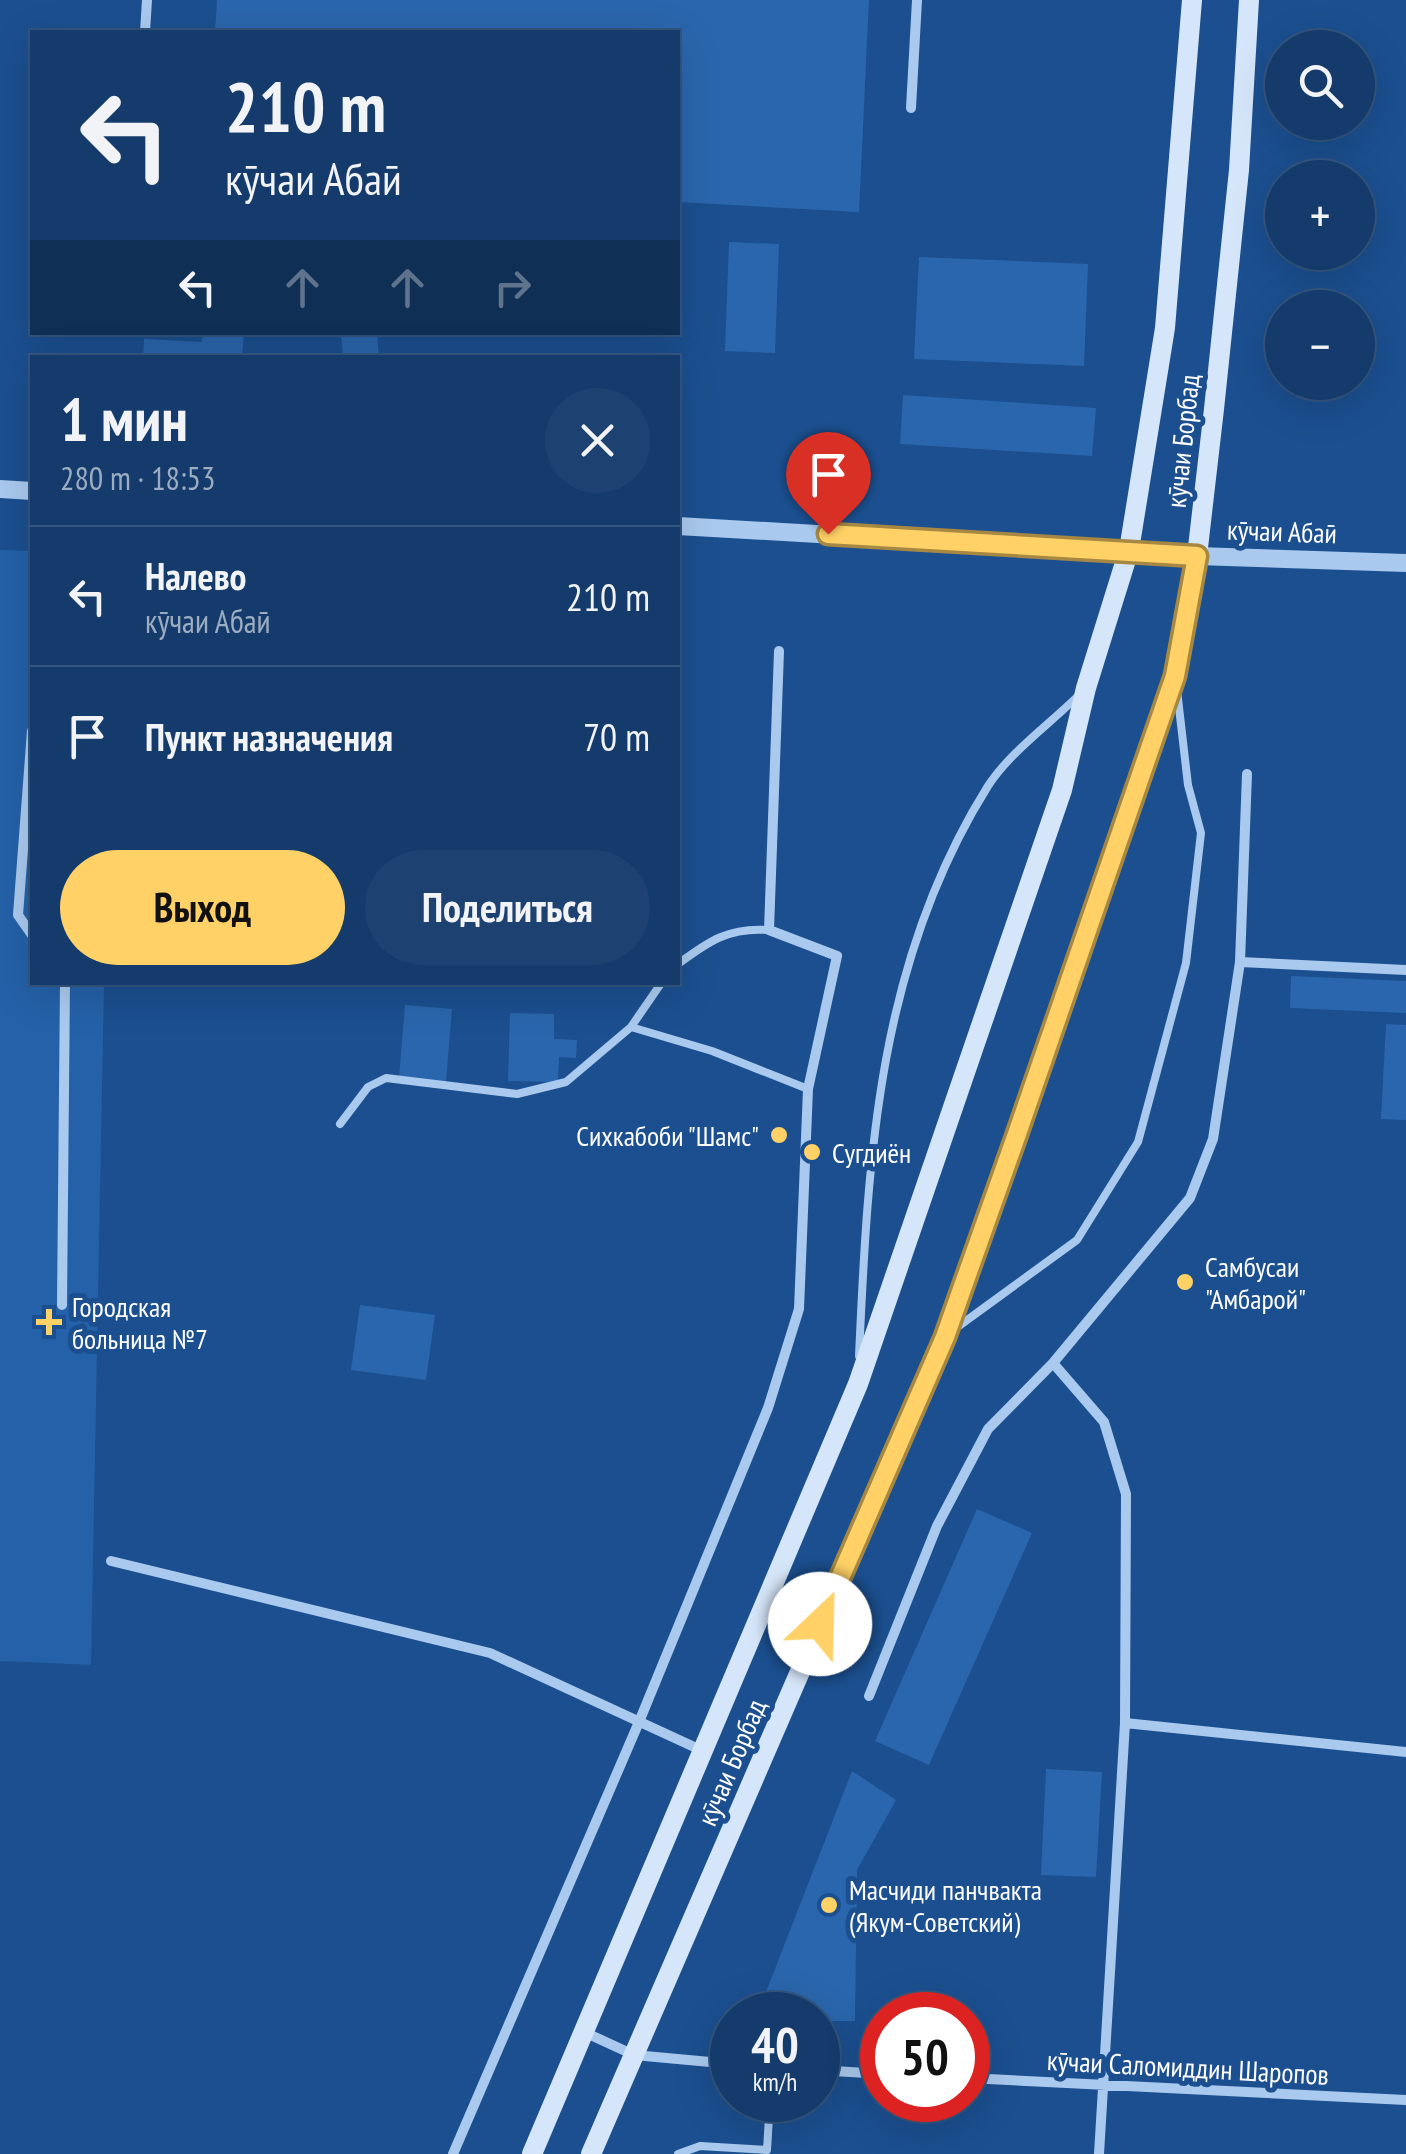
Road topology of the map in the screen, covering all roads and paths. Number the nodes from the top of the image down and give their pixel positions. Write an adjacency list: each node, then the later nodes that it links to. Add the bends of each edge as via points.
1 (146, 0): 5 (street)
2 (917, 0): 6 (street)
3 (1192, 0): 10 (main road, кӯчаи Борбад, via 1165,328)
4 (1249, 0): 11 (main road, кӯчаи Борбад, via 1239,170)
5 (145, 30)
6 (910, 108)
7 (0, 489): 8 (street)
8 (30, 491)
9 (680, 526): 10 (street, кӯчаи Абаӣ)
10 (1130, 550): 11 (street, кӯчаи Абаӣ); 15 (main road, кӯчаи Борбад)
11 (1197, 556): 12 (street, кӯчаи Абаӣ); 14 (main road, кӯчаи Борбад)
12 (1406, 563)
13 (779, 652): 18 (street)
14 (1175, 676): 29 (main road, кӯчаи Борбад); 29 (lane, via 1201,833 1186,963 1138,1142 1077,1240)
15 (1086, 688): 31 (main road, кӯчаи Борбад, via 1056,808); 31 (lane, via 990,783 922,914 886,1046 867,1184)
16 (30, 757): 19 (street, via 18,916)
17 (1247, 774): 21 (street)
18 (769, 930): 20 (lane, via 715,936); 26 (street, via 836,956)
19 (30, 931)
20 (680, 962)
21 (1240, 962): 22 (street); 30 (street, via 1213,1139 1190,1198)
22 (1406, 970)
23 (65, 985): 28 (street)
24 (660, 985): 25 (lane)
25 (631, 1027): 26 (lane); 27 (lane, via 566,1082 517,1094 386,1078 368,1087)
26 (808, 1089): 34 (street, via 798,1309 768,1408)
27 (340, 1124)
28 (62, 1305)
29 (945, 1337): 39 (main road, кӯчаи Борбад)
30 (1054, 1363): 33 (street, via 988,1429 937,1526); 35 (street, via 1104,1422 1126,1494)
31 (858, 1384): 36 (main road, кӯчаи Борбад)
32 (111, 1561): 34 (street, via 490,1654)
33 (869, 1696)
34 (639, 1722): 36 (street); 46 (street)
35 (1125, 1723): 37 (street); 42 (street)
36 (702, 1751): 38 (main road, кӯчаи Борбад)
37 (1406, 1752)
38 (584, 2032): 39 (street); 47 (main road, кӯчаи Борбад)
39 (634, 2054): 40 (street); 48 (main road, кӯчаи Борбад)
40 (710, 2062)
41 (990, 2079): 42 (street, кӯчаи Саломиддин Шаропов)
42 (1102, 2086): 43 (street, кӯчаи Саломиддин Шаропов); 50 (street)
43 (1406, 2100)
44 (769, 2122): 45 (lane)
45 (767, 2152): 49 (lane, via 700,2146)
46 (452, 2154)
47 (532, 2154)
48 (591, 2154)
49 (678, 2154)
50 (1099, 2154)

